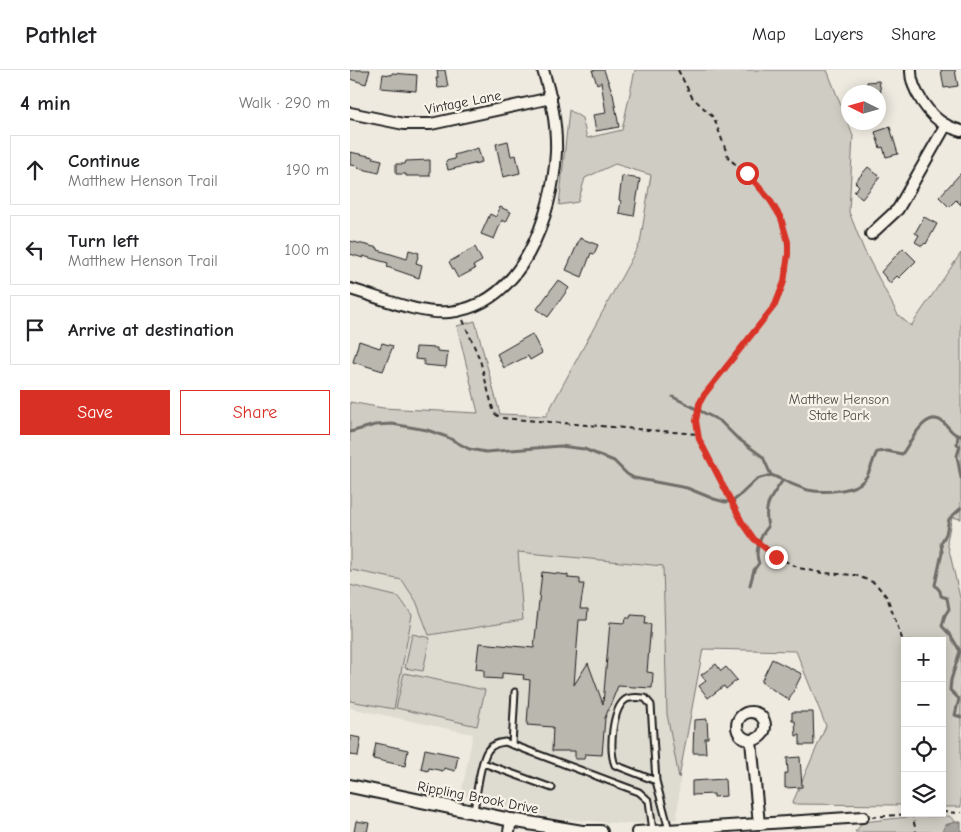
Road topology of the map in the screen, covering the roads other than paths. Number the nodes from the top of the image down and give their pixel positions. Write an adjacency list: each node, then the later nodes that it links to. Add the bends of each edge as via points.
1 (543, 70): 3 (street)
2 (911, 70): 5 (street, via 919,97)
3 (551, 98): 4 (street, Vintage Lane, via 431,124 404,124); 8 (street, via 556,150 553,189 538,236 522,266 507,284 493,297 450,312 428,312)
4 (350, 114)
5 (946, 125): 6 (street); 7 (street, via 898,209)
6 (961, 131)
7 (871, 234)
8 (350, 289)
9 (514, 692): 11 (lane)
10 (751, 740): 18 (street)
11 (512, 745): 12 (lane, via 505,742 495,744); 21 (lane, via 639,792 649,801)
12 (483, 763): 15 (lane); 16 (lane)
13 (656, 781): 13 (lane, via 651,705 645,698 626,699 614,719 612,757 615,765); 20 (lane)
14 (350, 786): 16 (street, Rippling Brook Drive)
15 (552, 788)
16 (474, 812): 19 (street, Rippling Brook Drive)
17 (863, 817): 18 (street)
18 (759, 824): 20 (street)
19 (510, 826): 22 (street, Rippling Brook Drive)
20 (669, 830): 21 (street)
21 (653, 831): 23 (street)
22 (601, 832)
23 (637, 832)

